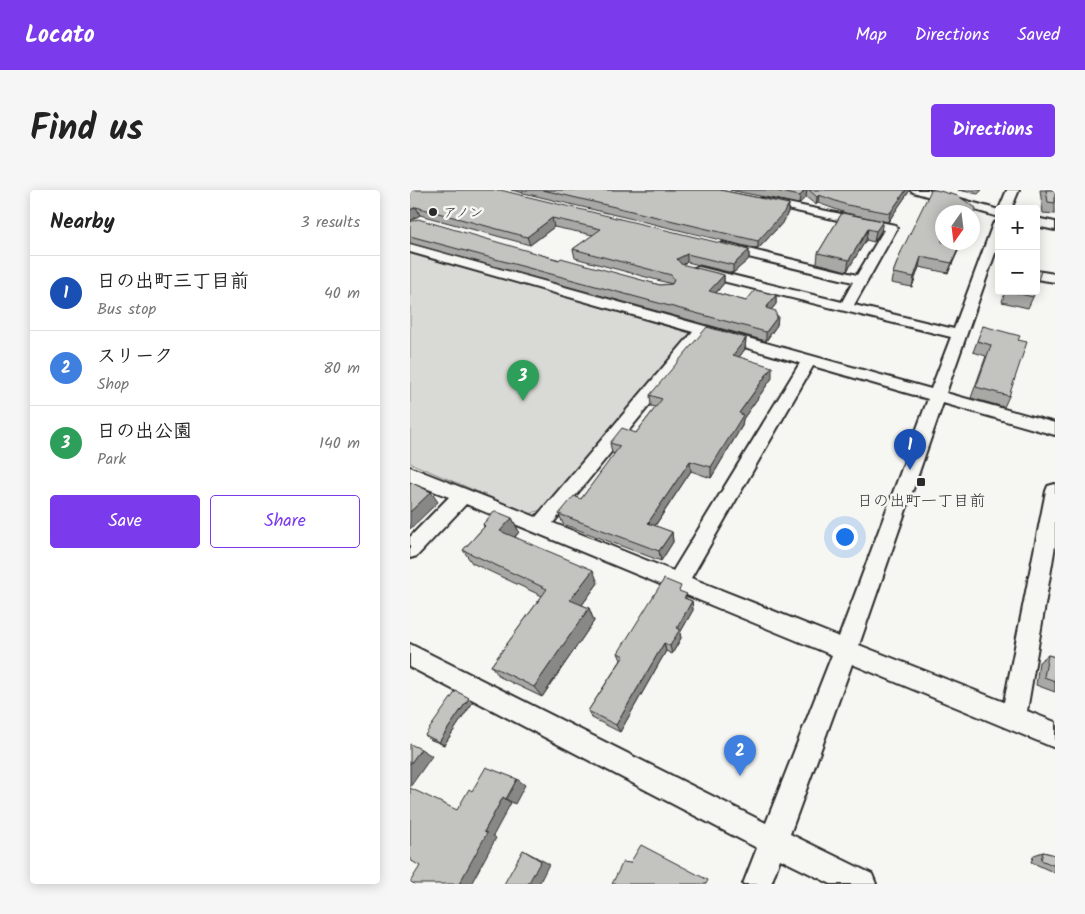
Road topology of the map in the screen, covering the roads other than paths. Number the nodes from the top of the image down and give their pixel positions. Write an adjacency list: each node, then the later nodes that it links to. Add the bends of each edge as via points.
1 (917, 190): 5 (street)
2 (1012, 190): 4 (street)
3 (747, 198): 15 (street, via 891,228)
4 (1006, 205)
5 (995, 213)
6 (1040, 223): 7 (street)
7 (1055, 226)
8 (711, 244): 15 (street)
9 (995, 247): 12 (street)
10 (410, 248): 18 (street)
11 (699, 256): 17 (street, via 687,268)
12 (992, 265): 20 (street)
13 (1040, 275): 14 (street)
14 (1055, 278)
15 (860, 280): 17 (street)
16 (654, 302): 18 (street)
17 (846, 307): 20 (street)
18 (643, 314): 19 (street)
19 (702, 330): 21 (street); 27 (street)
20 (959, 336): 22 (street)
21 (810, 360): 22 (street); 29 (street)
22 (937, 395): 23 (street); 30 (street)
23 (1055, 429)
24 (410, 474): 26 (street)
25 (1055, 491): 32 (street)
26 (462, 496): 27 (street); 28 (street)
27 (539, 527): 29 (street)
28 (410, 550)
29 (677, 583): 30 (street)
30 (845, 651): 32 (street); 34 (street)
31 (410, 656): 34 (street)
32 (1013, 718): 33 (street)
33 (1055, 735)
34 (773, 841): 35 (street); 36 (street)
35 (757, 884)
36 (862, 884)

